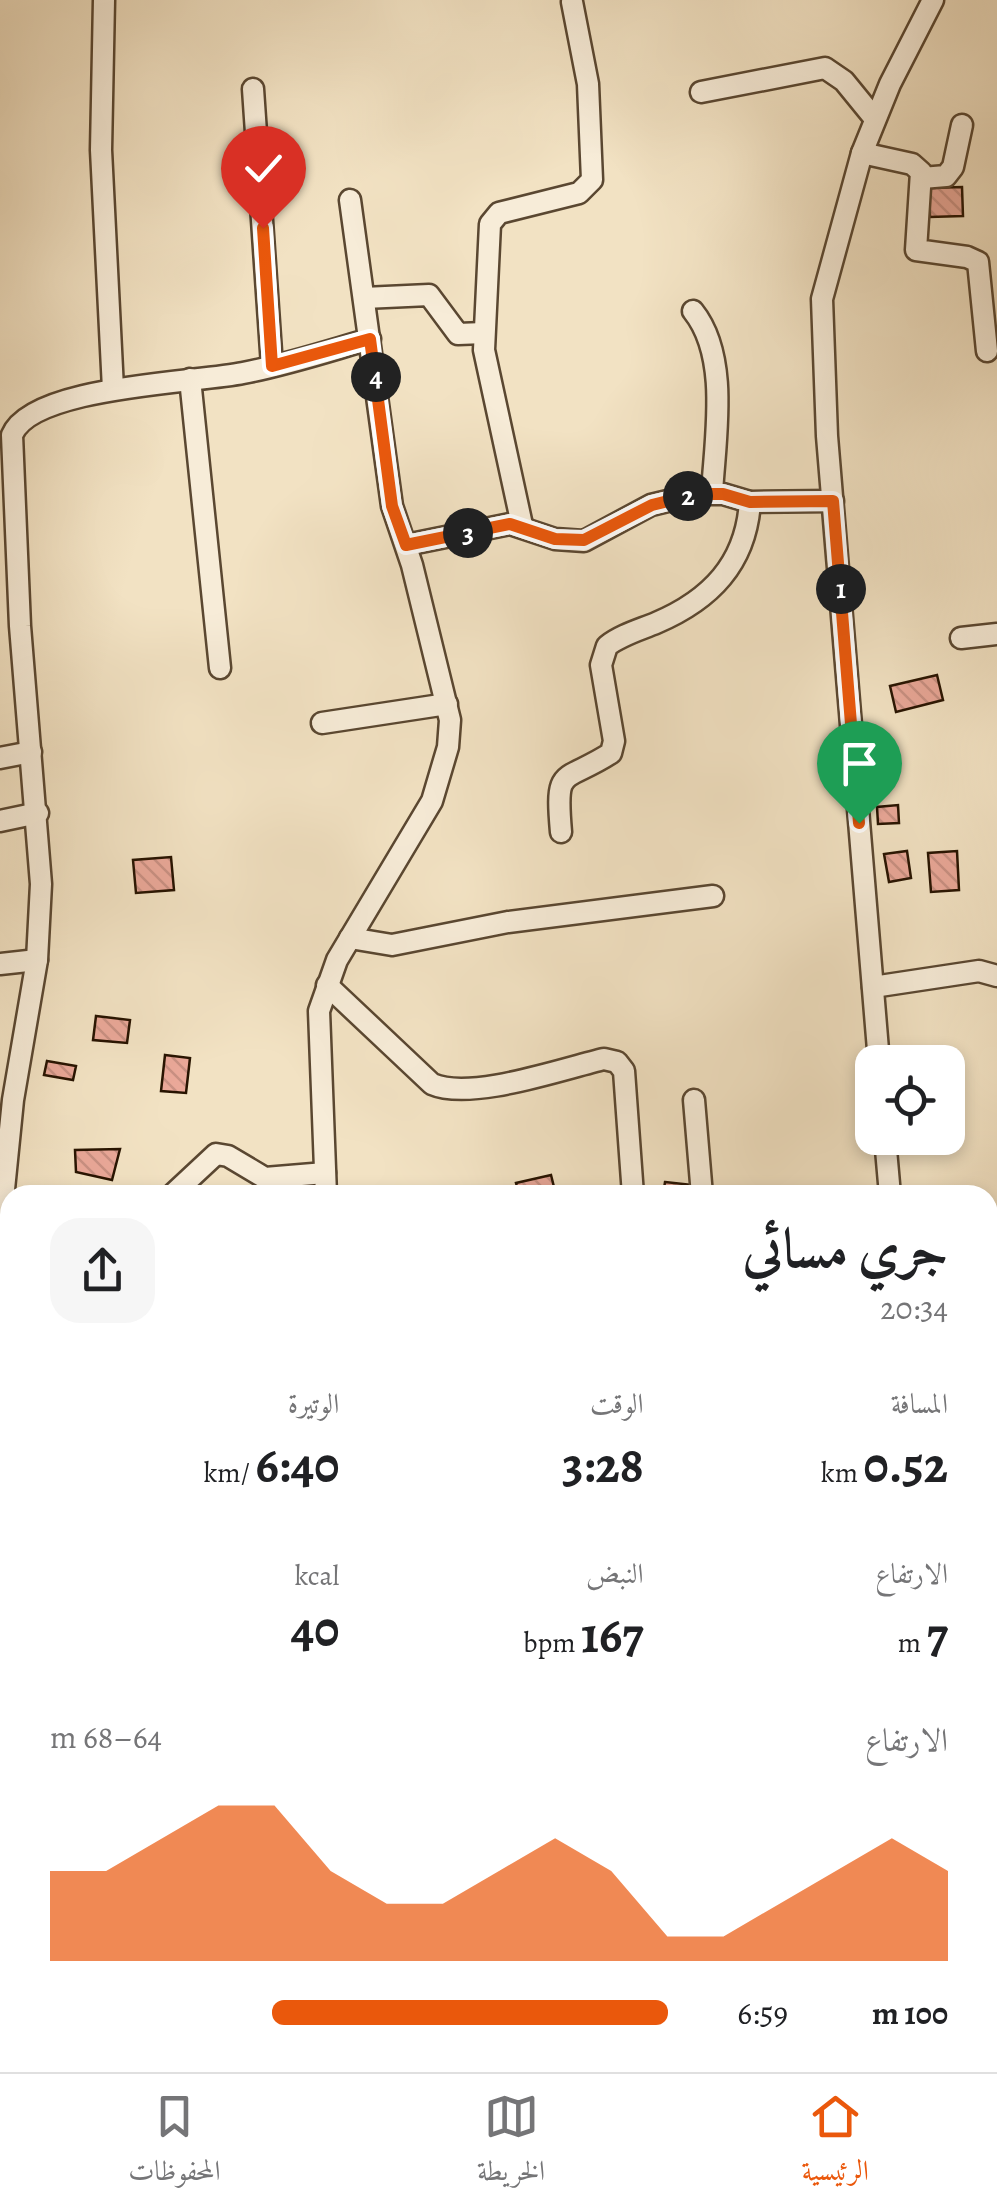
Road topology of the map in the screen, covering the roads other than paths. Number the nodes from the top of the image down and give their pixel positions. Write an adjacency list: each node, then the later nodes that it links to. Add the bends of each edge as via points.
1 (104, 0): 18 (street, via 101,150)
2 (933, 0): 6 (street)
3 (572, 2): 13 (street, via 588,84 592,180 580,192 493,218)
4 (253, 89): 16 (street)
5 (701, 92): 6 (street, via 825,68)
6 (875, 120): 8 (street)
7 (962, 125): 9 (street, via 953,167 946,176)
8 (862, 154): 9 (street, via 912,164); 20 (street, via 822,299)
9 (922, 178): 15 (street, via 914,246 924,255 978,262)
10 (350, 200): 11 (street)
11 (364, 298): 13 (street, via 424,293 458,334); 14 (street)
12 (692, 311): 19 (street, via 712,350)
13 (484, 334): 22 (street)
14 (370, 339): 16 (street); 24 (street, via 392,506)
15 (987, 351)
16 (272, 366): 17 (street)
17 (190, 379): 18 (street); 27 (street)
18 (113, 389): 23 (street, via 16,424)
19 (712, 493): 21 (street); 22 (street, via 652,505 584,540 555,539)
20 (833, 501): 21 (street); 41 (street)
21 (750, 502): 34 (street, via 743,542 723,580 685,609 606,646 601,664 614,742 611,754 571,771 562,782)
22 (522, 525): 24 (street)
23 (8, 545): 30 (street)
24 (406, 545): 28 (street)
25 (997, 634): 26 (street)
26 (961, 638)
27 (220, 668)
28 (447, 704): 29 (street); 36 (street, via 448,747 432,801)
29 (322, 724)
30 (31, 752): 31 (street); 32 (street)
31 (0, 758)
32 (38, 812): 33 (street); 37 (street)
33 (0, 821)
34 (562, 832)
35 (712, 896): 36 (street, via 508,922 392,945)
36 (350, 938): 40 (street)
37 (37, 960): 38 (street); 46 (street)
38 (0, 964)
39 (997, 976): 41 (street, via 979,970)
40 (328, 985): 45 (street, via 318,1034); 49 (street, via 446,1090 616,1062 624,1071)
41 (873, 987): 42 (street)
42 (878, 1045)
43 (694, 1100): 50 (street)
44 (886, 1155): 51 (street)
45 (325, 1173): 47 (street, via 265,1178 216,1154); 48 (street)
46 (4, 1185)
47 (183, 1185)
48 (326, 1185)
49 (632, 1185)
50 (701, 1185)
51 (889, 1185)

